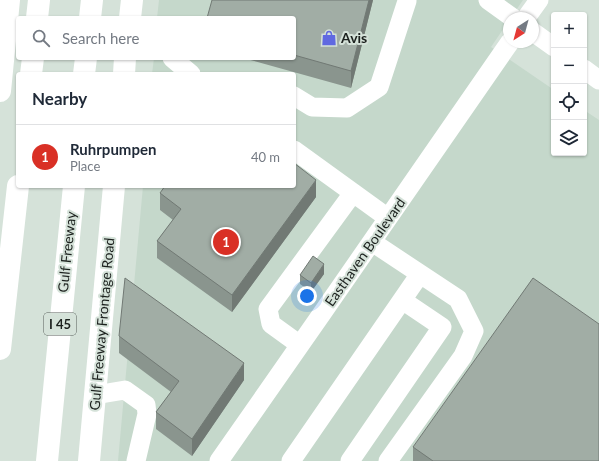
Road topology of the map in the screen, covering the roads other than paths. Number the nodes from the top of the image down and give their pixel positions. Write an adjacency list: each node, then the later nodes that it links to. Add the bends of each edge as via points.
1 (9, 0): 26 (main road)
2 (39, 0): 10 (main road)
3 (92, 0): 11 (main road)
4 (132, 0): 12 (main road)
5 (407, 0): 27 (street, via 379,87 347,108 312,107)
6 (488, 0): 8 (street)
7 (539, 0): 9 (street)
8 (505, 12)
9 (530, 12)
10 (37, 16)
11 (90, 16)
12 (130, 16)
13 (539, 36): 14 (street)
14 (551, 45)
15 (506, 48): 33 (street, Easthaven Boulevard)
16 (33, 60): 21 (main road)
17 (86, 60): 22 (main road)
18 (125, 60): 23 (main road)
19 (174, 60): 24 (street)
20 (587, 71): 25 (street)
21 (31, 72)
22 (84, 72)
23 (124, 72)
24 (189, 72)
25 (599, 80)
26 (0, 91)
27 (296, 97)
28 (296, 151): 32 (street)
29 (18, 188): 38 (main road)
30 (74, 188): 40 (main road, Gulf Freeway / I 45)
31 (114, 188): 39 (main road, Gulf Freeway Frontage Road)
32 (353, 193): 33 (street); 37 (street, via 268,309 271,324)
33 (388, 218): 34 (street, Easthaven Boulevard)
34 (372, 242): 35 (street); 37 (street, Easthaven Boulevard)
35 (420, 274): 36 (street); 46 (street, via 458,299 474,331 463,356)
36 (402, 300): 44 (street); 45 (street, via 442,328)
37 (300, 345): 43 (street, Easthaven Boulevard)
38 (0, 349)
39 (95, 395): 41 (main road, Gulf Freeway Frontage Road); 42 (street, via 125,390 146,405 147,414)
40 (47, 461)
41 (89, 461)
42 (136, 461)
43 (219, 461)
44 (291, 461)
45 (350, 461)
46 (388, 461)

